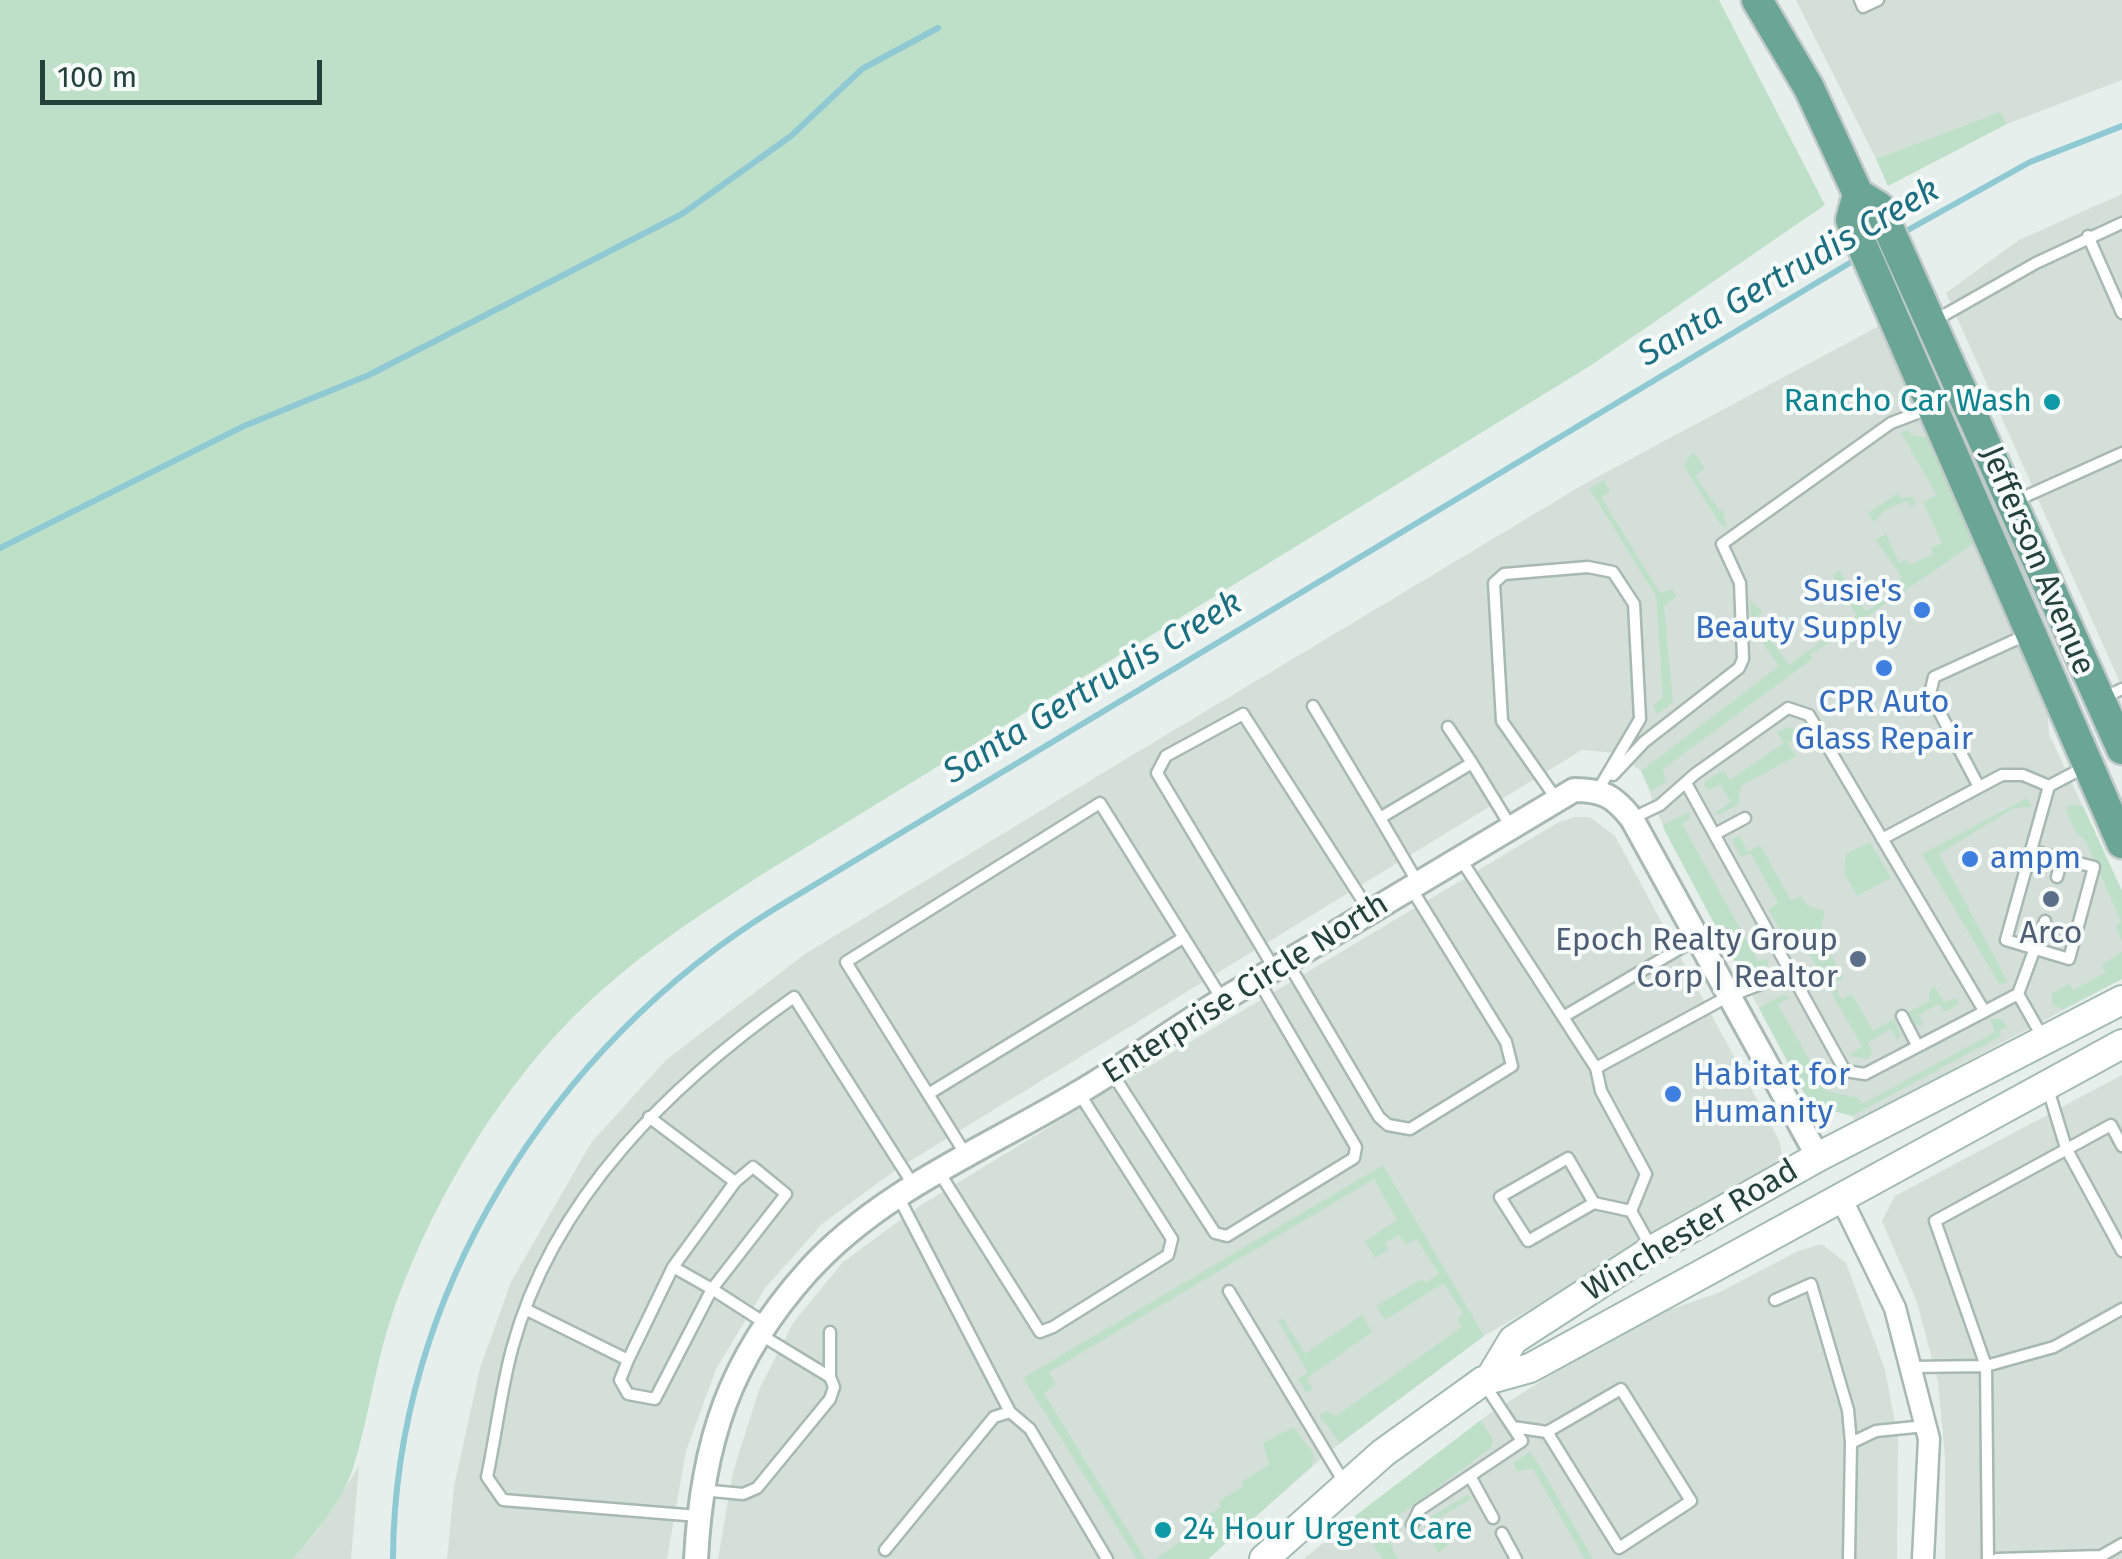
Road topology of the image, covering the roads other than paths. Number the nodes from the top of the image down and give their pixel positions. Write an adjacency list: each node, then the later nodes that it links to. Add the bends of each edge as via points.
1 (1757, 0): 4 (main road, Jefferson Avenue)
2 (1860, 0): 3 (lane, via 1863,7)
3 (1878, 0)
4 (1858, 194): 7 (main road, Jefferson Avenue, via 1878,207); 7 (main road, Jefferson Avenue, via 1851,220)
5 (2122, 223): 6 (lane)
6 (2088, 236): 8 (lane); 9 (lane)
7 (1899, 290): 9 (main road, Jefferson Avenue); 10 (main road, Jefferson Avenue)
8 (2122, 313)
9 (1932, 323): 12 (main road, Jefferson Avenue)
10 (1933, 408): 13 (main road, via 1954,414 2008,532); 14 (main road, Jefferson Avenue); 24 (lane, via 1891,423 1722,544 1740,583 1744,659 1644,742)
11 (2122, 453): 12 (lane)
12 (2012, 502): 13 (main road, Jefferson Avenue)
13 (2054, 598): 15 (main road, Jefferson Avenue)
14 (2030, 633): 20 (main road, Jefferson Avenue); 23 (lane, via 1934,677 1930,685)
15 (2111, 694): 18 (main road, Jefferson Avenue)
16 (1312, 706): 26 (lane)
17 (1448, 727): 19 (lane)
18 (2122, 749)
19 (1472, 763): 26 (lane); 29 (lane)
20 (2087, 766): 22 (lane); 32 (main road, Jefferson Avenue)
21 (1686, 783): 28 (lane); 30 (lane); 31 (lane, via 1788,708 1798,710 1808,716)
22 (2049, 786): 23 (lane, via 2016,774); 33 (lane)
23 (1980, 787): 31 (lane)
24 (1598, 790): 25 (street, Enterprise Circle North, via 1574,790); 25 (lane, via 1640,720 1634,604 1614,572 1504,574 1494,583 1502,721); 28 (street)
25 (1557, 800): 29 (street, Enterprise Circle North)
26 (1380, 818): 37 (lane)
27 (1745, 818): 30 (lane)
28 (1632, 819): 41 (street)
29 (1511, 828): 34 (street, Enterprise Circle North)
30 (1717, 833): 44 (lane)
31 (1882, 839): 49 (lane)
32 (2122, 843)
33 (2033, 850): 35 (lane); 42 (lane, via 2006,940)
34 (1460, 858): 37 (street, Enterprise Circle North); 50 (lane)
35 (2062, 858): 36 (lane); 42 (lane, via 2094,868 2070,959)
36 (2057, 877)
37 (1415, 886): 38 (street, Enterprise Circle North); 43 (lane, via 1506,1042 1512,1066 1410,1129 1388,1125)
38 (1370, 912): 43 (street, Enterprise Circle North); 43 (lane, via 1243,714 1166,756 1157,773)
39 (2044, 921): 42 (lane)
40 (1183, 938): 47 (lane); 58 (lane); 58 (lane, via 1100,803 846,962)
41 (1696, 939): 46 (street); 50 (lane)
42 (2036, 950): 45 (lane)
43 (1274, 971): 47 (street, Enterprise Circle North); 56 (lane, via 1356,1147 1354,1158 1227,1236 1215,1234)
44 (1790, 973): 46 (lane); 54 (lane, via 1846,1072 1864,1074)
45 (2018, 994): 49 (lane); 52 (lane)
46 (1727, 997): 55 (lane); 64 (street)
47 (1222, 1000): 56 (street, Enterprise Circle North)
48 (2122, 1000): 52 (main road, Winchester Road)
49 (1983, 1009): 54 (lane)
50 (1562, 1016): 55 (lane)
51 (1902, 1016): 54 (lane)
52 (2044, 1042): 64 (main road, Winchester Road)
53 (2122, 1044): 57 (main road, Winchester Road)
54 (1916, 1045)
55 (1596, 1068): 70 (lane, via 1601,1092 1646,1174)
56 (1112, 1072): 59 (street, Enterprise Circle North)
57 (2046, 1083): 62 (lane); 68 (main road, Winchester Road)
58 (930, 1093): 63 (lane)
59 (1078, 1093): 63 (street, Enterprise Circle North); 65 (lane, via 1172,1239 1168,1255 1053,1327 1040,1332)
60 (649, 1117): 66 (lane); 67 (lane, via 726,1045 794,997); 78 (lane, via 582,1202)
61 (2122, 1146): 62 (lane, via 2110,1125)
62 (2066, 1148): 71 (lane); 82 (lane, via 1935,1220)
63 (966, 1156): 65 (street, Enterprise Circle North)
64 (1818, 1157): 72 (main road, Winchester Road)
65 (939, 1172): 67 (street, Enterprise Circle North)
66 (734, 1182): 73 (lane); 74 (lane, via 753,1167 786,1194)
67 (907, 1192): 79 (street, Enterprise Circle North, via 853,1228 808,1272); 86 (lane)
68 (1842, 1198): 83 (street, via 1895,1308); 85 (main road, Winchester Road, via 1530,1368)
69 (1594, 1203): 69 (lane, via 1568,1158 1500,1197 1528,1241); 70 (lane)
70 (1630, 1211): 72 (lane)
71 (2121, 1244)
72 (1652, 1250): 85 (main road, Winchester Road, via 1513,1340)
73 (674, 1268): 74 (lane); 81 (lane)
74 (712, 1289): 79 (lane); 81 (lane, via 654,1400 628,1394 620,1380)
75 (1229, 1292): 92 (lane)
76 (1775, 1300): 90 (lane, via 1811,1284 1848,1410)
77 (2122, 1309): 82 (lane, via 2054,1347)
78 (527, 1310): 81 (lane); 94 (lane, via 513,1347 488,1477 503,1500)
79 (765, 1330): 84 (lane); 93 (street, Enterprise Circle North, via 720,1408)
80 (830, 1332): 84 (lane)
81 (628, 1360)
82 (1986, 1366): 83 (lane); 107 (lane)
83 (1910, 1367): 87 (street)
84 (830, 1377): 93 (lane, via 830,1399 757,1488 743,1494)
85 (1488, 1378): 88 (lane); 92 (main road, Winchester Road)
86 (1010, 1412): 99 (lane, via 994,1417); 102 (lane, via 1030,1429)
87 (1926, 1426): 90 (lane, via 1876,1431); 106 (street)
88 (1513, 1427): 89 (lane); 91 (lane, via 1522,1440)
89 (1547, 1432): 89 (lane, via 1621,1388 1691,1502 1618,1548)
90 (1851, 1443): 105 (lane)
91 (1470, 1476): 95 (lane); 96 (lane, via 1418,1510)
92 (1346, 1484): 103 (main road, Winchester Road)
93 (701, 1490): 94 (street, Enterprise Circle North)
94 (698, 1516): 101 (street, Enterprise Circle North)
95 (1493, 1518)
96 (1412, 1525)
97 (1502, 1534): 104 (lane)
98 (2122, 1544): 100 (lane, via 2101,1556)
99 (885, 1550)
100 (2049, 1558): 108 (lane)
101 (696, 1559)
102 (1107, 1559)
103 (1264, 1559)
104 (1516, 1559)
105 (1849, 1559)
106 (1923, 1559)
107 (1988, 1559)
108 (1998, 1559)

